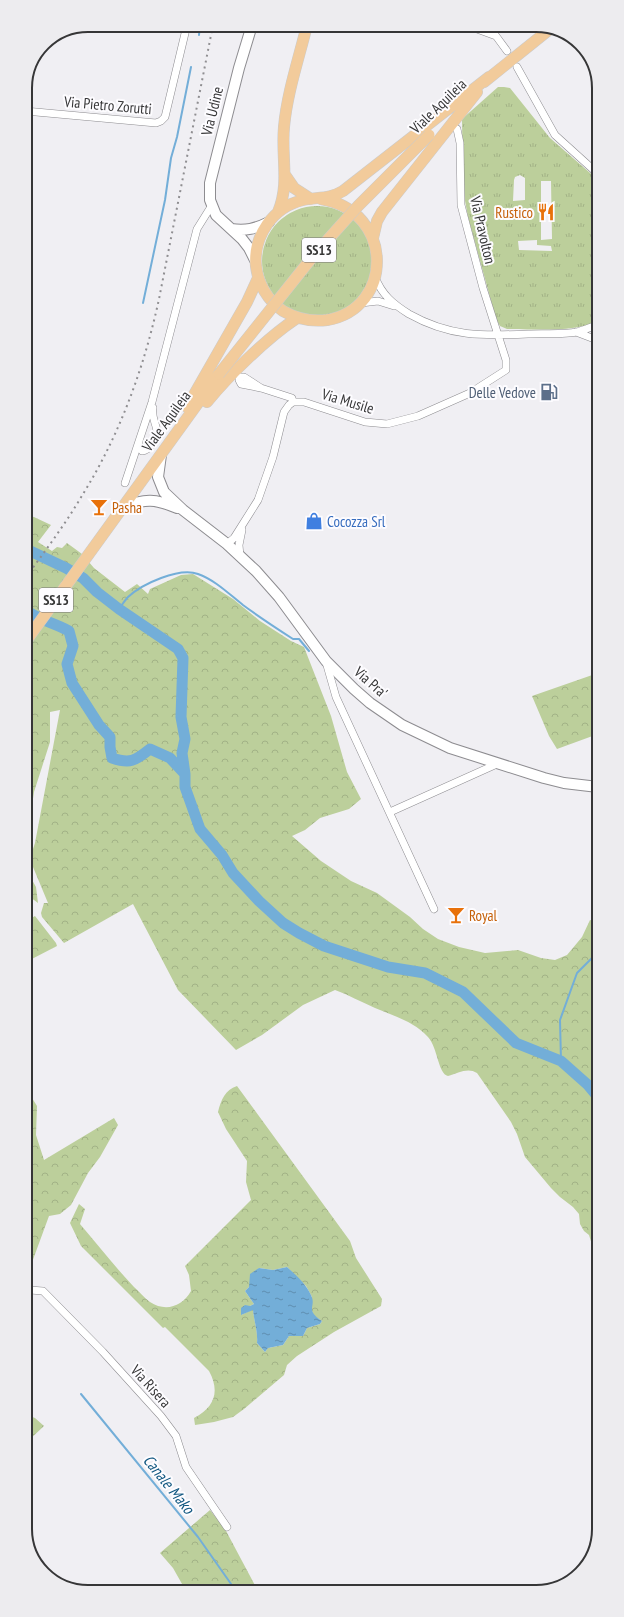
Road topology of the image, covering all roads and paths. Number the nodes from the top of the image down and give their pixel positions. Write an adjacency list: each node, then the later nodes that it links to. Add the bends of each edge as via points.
1 (185, 32): 9 (street, Via Pietro Zorutti, via 165,117 161,121 156,123)
2 (250, 32): 14 (street, Via Udine, via 210,183)
3 (304, 32): 12 (main road, via 284,126)
4 (485, 32): 6 (street, via 496,36)
5 (545, 33): 8 (main road, Viale Aquileia / SS13)
6 (507, 51)
7 (517, 67): 11 (street, via 558,138)
8 (489, 77): 13 (main road, via 343,191); 20 (main road, via 382,212); 35 (main road, Viale Aquileia / SS13, bridge, via 358,206 314,255 219,374)
9 (32, 112)
10 (457, 129): 29 (street, Via Pravolton, via 460,144 461,205)
11 (592, 169)
12 (286, 175): 13 (main road, via 294,188); 15 (main road)
13 (316, 199): 15 (main road, via 294,203); 20 (main road, via 340,204 357,214)
14 (212, 205): 16 (street); 17 (street, Via Udine)
15 (278, 212): 18 (main road)
16 (203, 218): 17 (street); 31 (street, via 197,229)
17 (220, 218): 19 (street, Via Udine)
18 (269, 222): 19 (street, via 248,230); 21 (main road, via 259,240)
19 (231, 229): 21 (street, Via Udine, via 249,248)
20 (373, 238): 22 (main road, via 377,261)
21 (256, 260): 23 (main road)
22 (375, 277): 24 (main road); 25 (street, via 382,292)
23 (258, 278): 26 (main road, via 273,302); 35 (main road, via 247,302)
24 (359, 304): 25 (street, via 378,301); 26 (main road, via 345,314 330,319 313,321)
25 (399, 308): 29 (street, via 442,329)
26 (297, 318): 35 (main road, via 229,378)
27 (592, 327): 28 (street)
28 (576, 332): 29 (street); 30 (street)
29 (498, 336): 33 (street, Via Musile, via 507,366 504,373 470,393 405,421 374,424 304,402)
30 (592, 338)
31 (157, 381): 34 (street); 34 (street, via 152,410 157,434 152,445 146,450 142,451)
32 (261, 388): 33 (street, via 292,398)
33 (293, 402): 39 (street, via 284,412 264,485)
34 (139, 445): 36 (street)
35 (161, 453): 37 (main road, Viale Aquileia / SS13); 38 (street, Via Pra', via 159,482 164,492)
36 (125, 483)
37 (124, 507): 38 (street, Via Pra', via 157,500); 42 (main road, Viale Aquileia / SS13)
38 (183, 510): 40 (street, Via Pra')
39 (246, 520): 40 (street); 41 (street, via 240,537)
40 (227, 544): 41 (street, Via Pra')
41 (240, 556): 43 (street, Via Pra', via 279,597)
42 (32, 633)
43 (326, 661): 44 (street, Via Pra', via 370,704 402,725 450,748); 46 (street, via 336,697)
44 (499, 763): 45 (street, Via Pra', via 558,781); 46 (street)
45 (592, 786)
46 (390, 812): 47 (street)
47 (434, 909)
48 (32, 1290): 49 (street, Via Risera, via 43,1291 161,1416 176,1436 186,1467)
49 (227, 1527)

